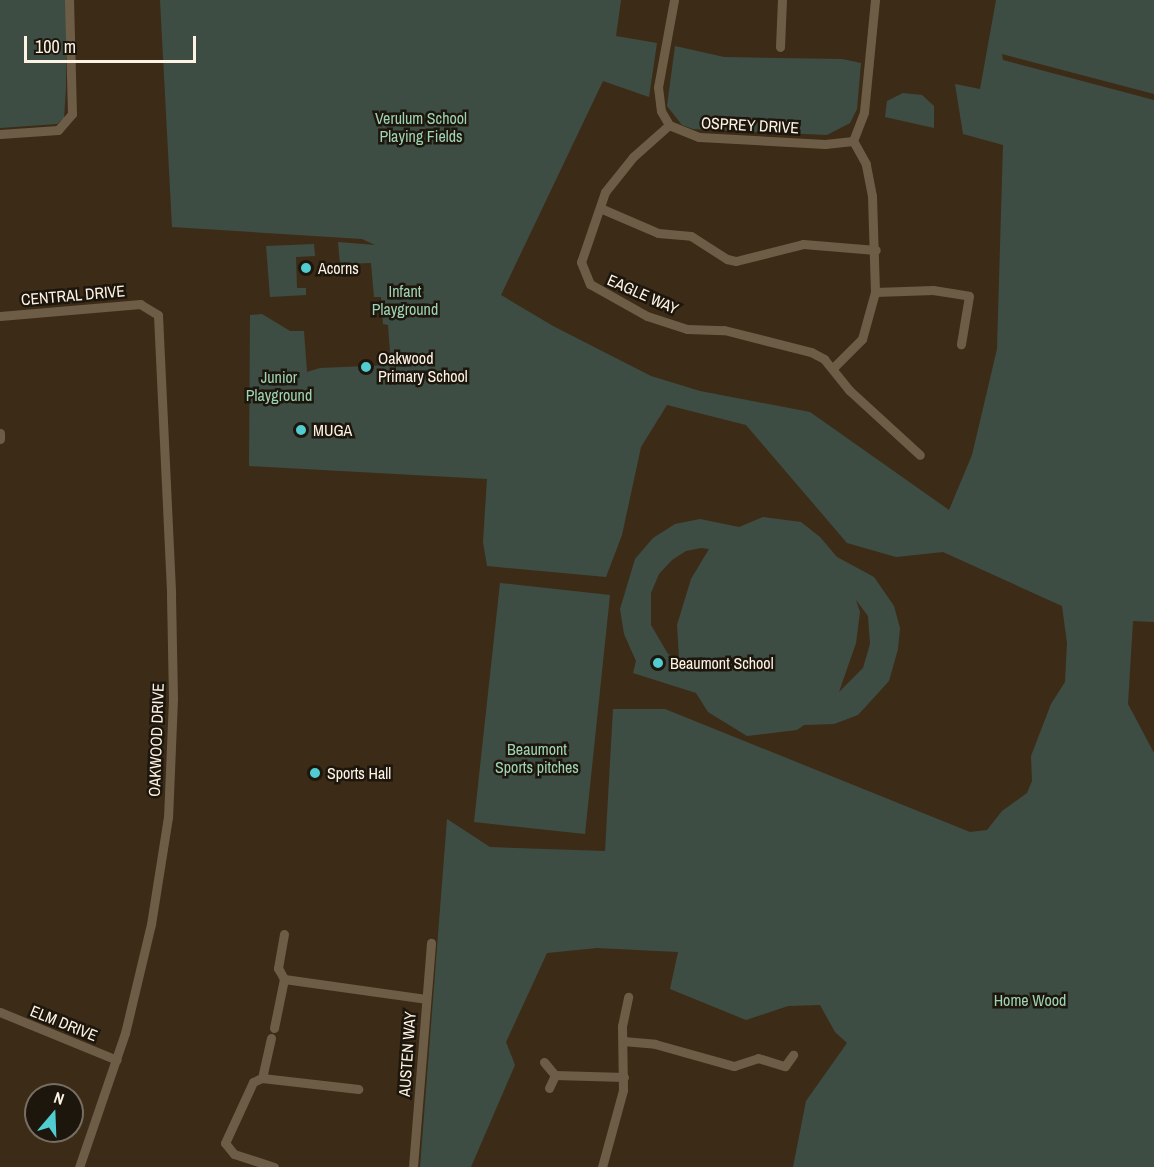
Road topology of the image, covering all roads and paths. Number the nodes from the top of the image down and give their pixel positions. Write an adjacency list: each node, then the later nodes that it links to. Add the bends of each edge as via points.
1 (69, 0): 7 (street, via 72,114 58,130)
2 (674, 0): 6 (street, via 658,87 661,111)
3 (782, 0): 5 (street)
4 (875, 0): 8 (street, via 867,91)
5 (780, 47)
6 (669, 125): 8 (street, OSPREY DRIVE, via 699,137 825,144); 9 (street, EAGLE WAY, via 614,178)
7 (0, 134)
8 (853, 141): 10 (street, via 866,164)
9 (600, 208): 10 (street, via 658,232 691,236 736,261 802,244); 15 (street, EAGLE WAY, via 581,262 590,284 598,291 647,316 687,329 724,330 811,352)
10 (876, 250): 11 (street)
11 (875, 292): 14 (street, via 933,290 969,296); 15 (street, via 862,339)
12 (148, 306): 13 (street, CENTRAL DRIVE); 29 (street, OAKWOOD DRIVE, via 158,315 173,699 166,828 151,924)
13 (0, 316)
14 (961, 344)
15 (833, 368): 18 (street, EAGLE WAY, via 849,390)
16 (0, 433): 17 (street)
17 (0, 439)
18 (920, 455)
19 (284, 934): 21 (street, via 279,968)
20 (431, 943): 23 (street, AUSTEN WAY)
21 (284, 979): 23 (street); 25 (street)
22 (628, 997): 27 (street)
23 (426, 999): 38 (street, AUSTEN WAY)
24 (0, 1012): 29 (street, ELM DRIVE)
25 (274, 1028)
26 (271, 1038): 33 (street)
27 (623, 1041): 28 (street, via 655,1044 734,1066 758,1058 785,1066); 32 (street)
28 (793, 1055)
29 (117, 1060): 36 (street, OAKWOOD DRIVE)
30 (544, 1062): 31 (street)
31 (555, 1075): 32 (street); 34 (street)
32 (624, 1077): 39 (street)
33 (262, 1078): 35 (street); 37 (street, via 250,1087 225,1143 234,1154)
34 (549, 1088)
35 (358, 1089)
36 (78, 1167)
37 (273, 1167)
38 (412, 1167)
39 (602, 1167)

